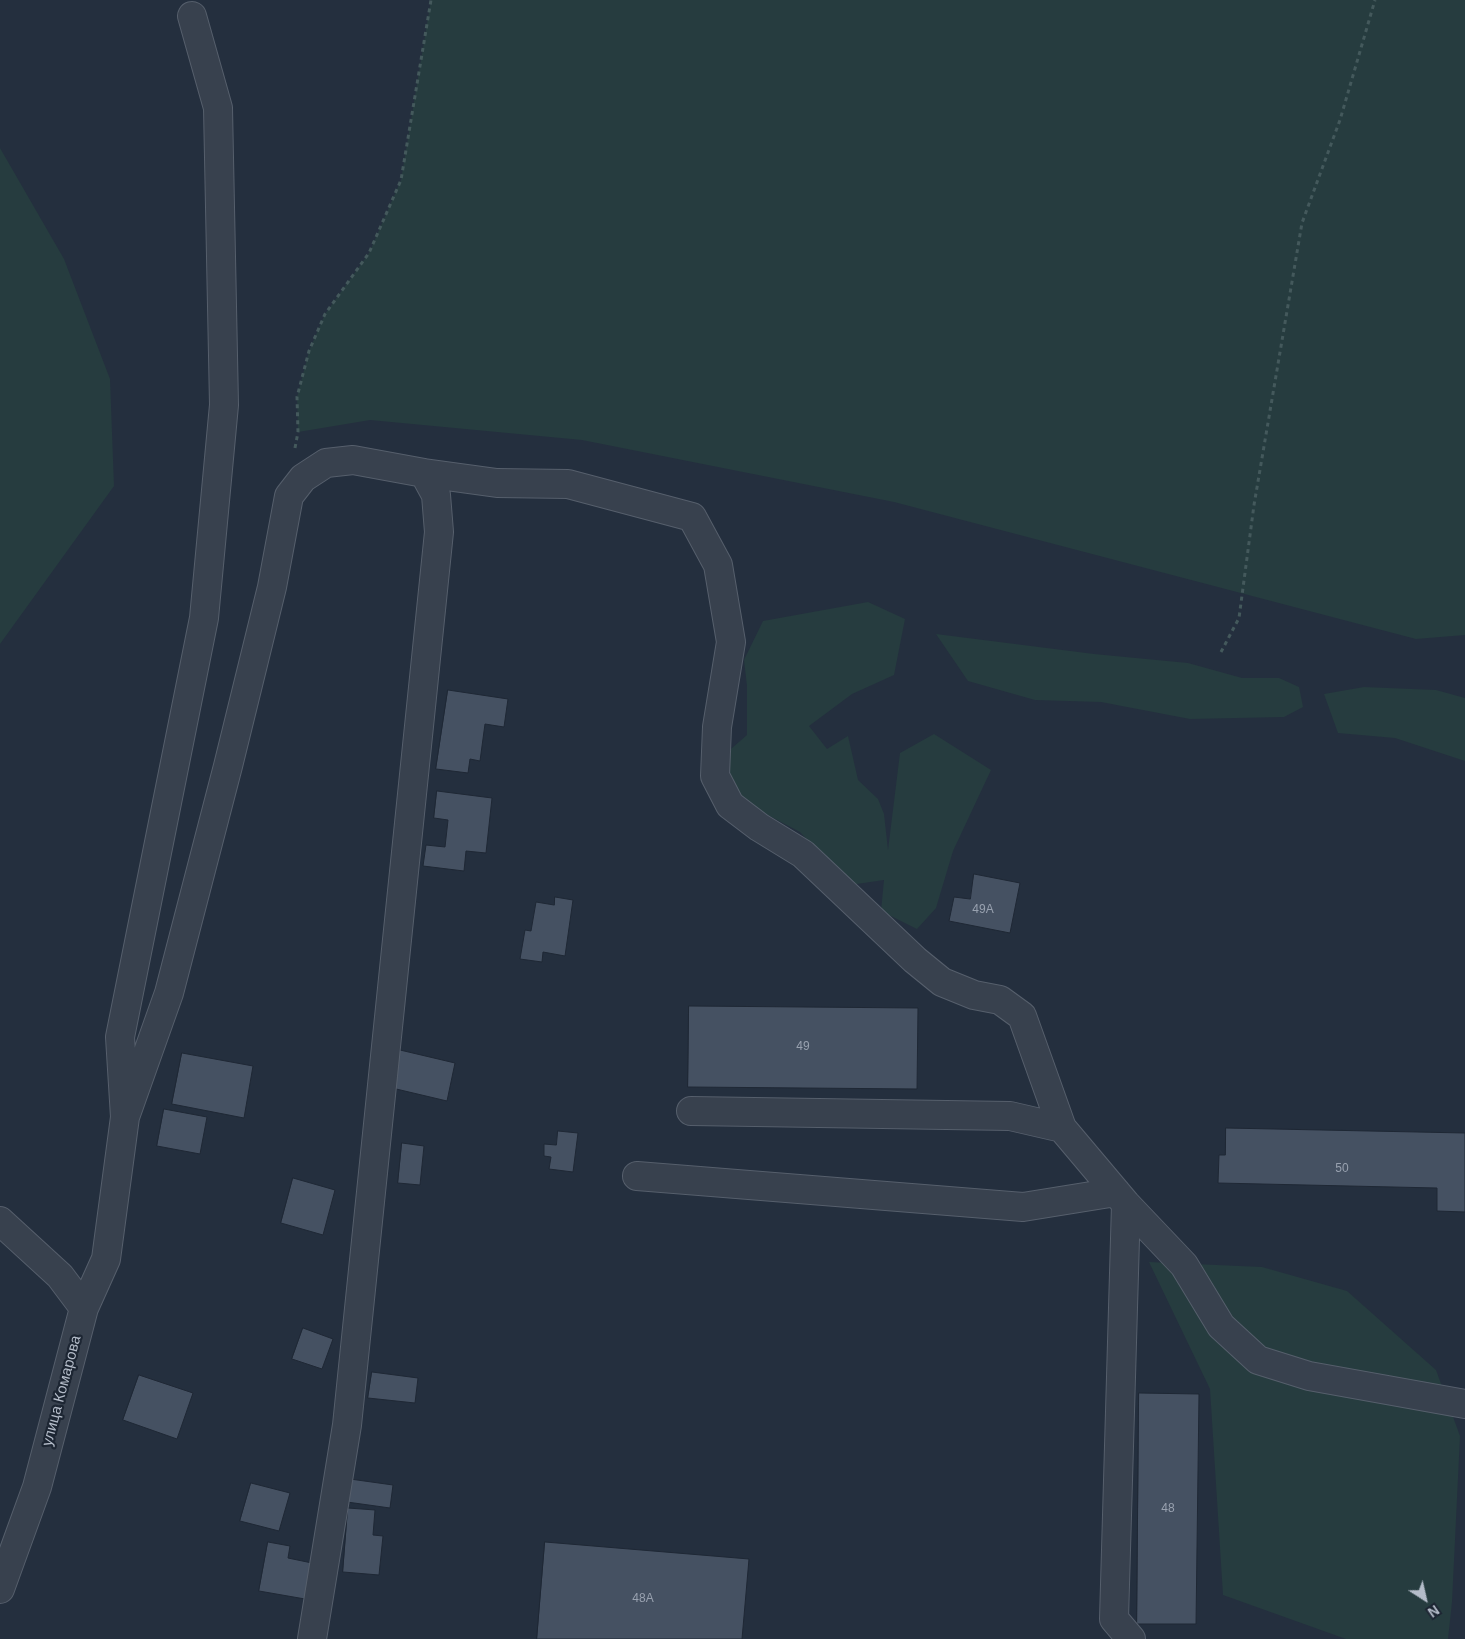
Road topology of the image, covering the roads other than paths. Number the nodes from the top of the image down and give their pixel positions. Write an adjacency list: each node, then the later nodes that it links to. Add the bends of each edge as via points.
1 (192, 16): 4 (street, via 218,108 224,405 204,618 120,1037)
2 (424, 473): 4 (street, via 354,460 326,463 303,478 289,496 272,588 169,993); 5 (street, via 497,483 568,484 692,518 718,565 730,642 717,727 715,776 730,805 803,854 942,982 974,995 1000,1000 1022,1016); 12 (street, via 436,495 439,532 347,1425)
3 (691, 1110): 5 (street, via 1010,1116)
4 (125, 1116): 9 (street, улица Комарова, via 106,1259)
5 (1062, 1128): 7 (street)
6 (638, 1176): 7 (street, via 1023,1206)
7 (1121, 1198): 10 (street, via 1184,1265 1221,1326 1258,1360 1309,1376); 13 (street, via 1114,1619)
8 (0, 1220): 9 (street, via 60,1276)
9 (84, 1308): 11 (street, улица Комарова, via 37,1487)
10 (1465, 1404)
11 (0, 1589)
12 (312, 1639)
13 (1131, 1639)

